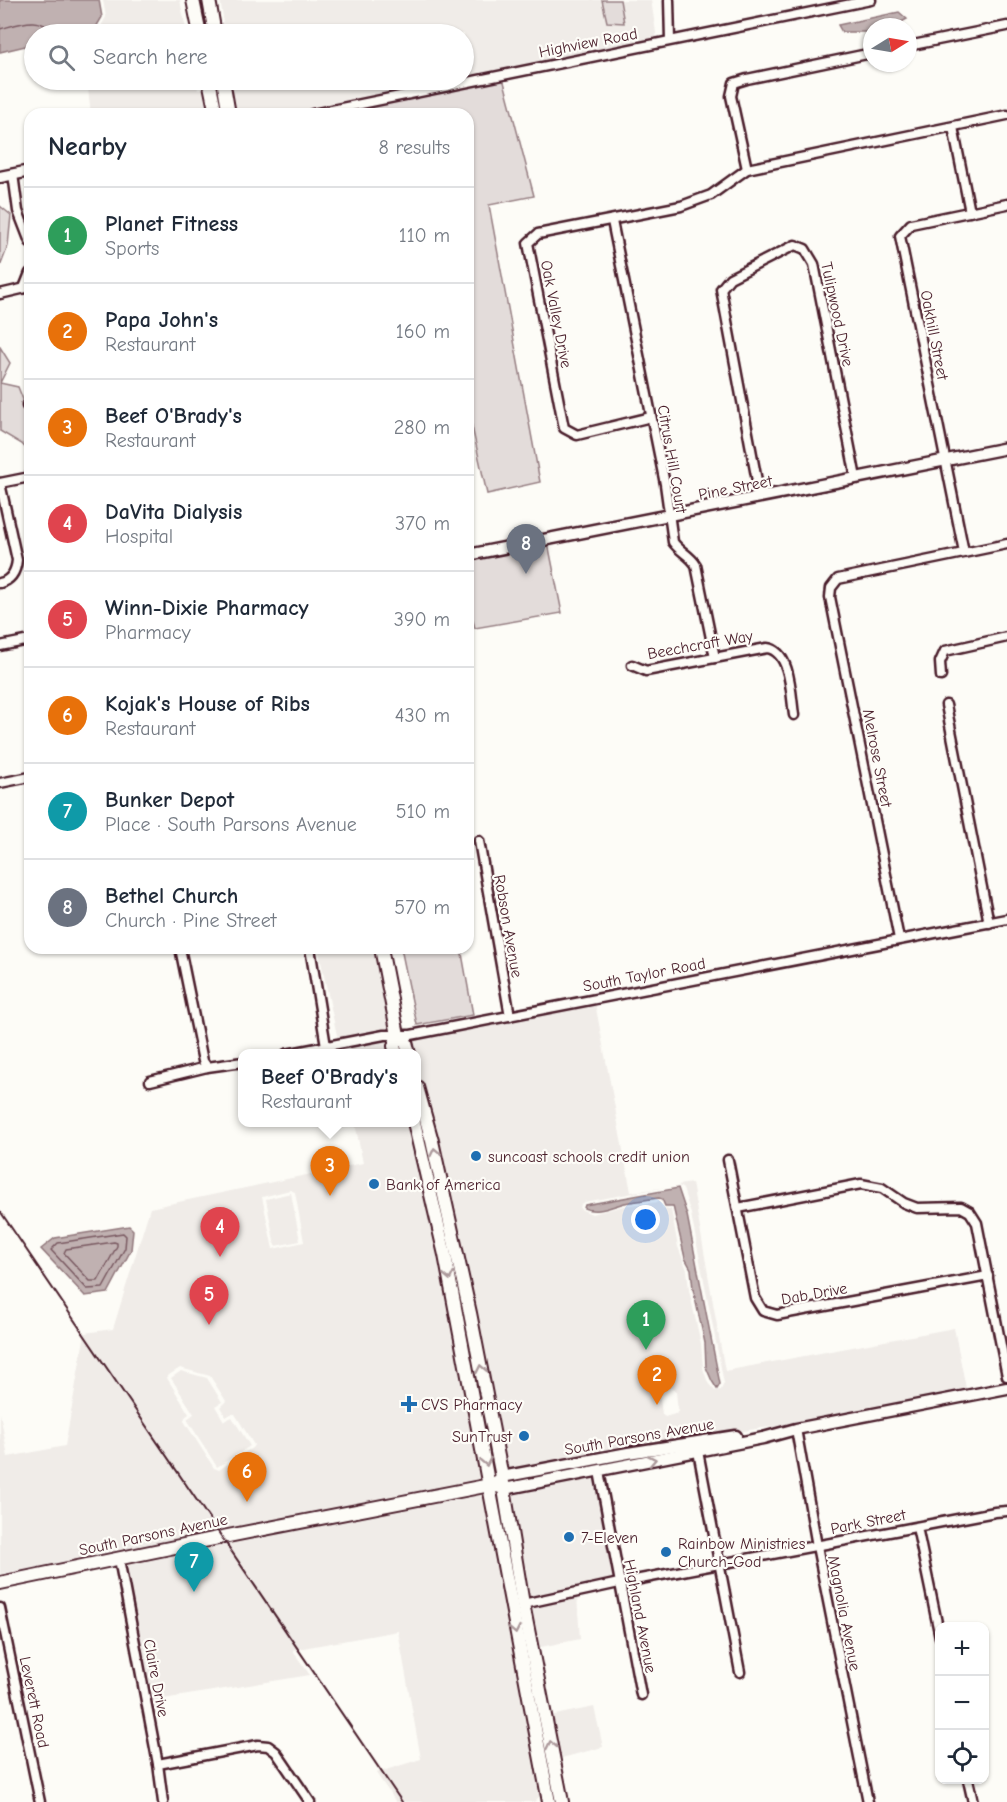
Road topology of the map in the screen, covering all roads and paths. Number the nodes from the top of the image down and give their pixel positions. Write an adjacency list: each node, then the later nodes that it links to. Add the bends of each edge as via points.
1 (193, 0): 5 (main road)
2 (209, 0): 6 (main road)
3 (669, 0): 8 (street)
4 (871, 0): 8 (street, Highview Road)
5 (198, 24)
6 (213, 24)
7 (1007, 26): 9 (street)
8 (670, 40): 11 (street, Highview Road)
9 (917, 44)
10 (863, 55): 20 (street, via 734,83 731,96)
11 (474, 81)
12 (211, 90): 15 (main road)
13 (225, 90): 16 (main road)
14 (428, 90): 17 (street, Highview Road)
15 (215, 108)
16 (228, 108)
17 (341, 108)
18 (1007, 115): 19 (street, Oak Valley Drive)
19 (953, 127): 20 (street, Oak Valley Drive); 25 (street)
20 (747, 169): 26 (street, Oak Valley Drive, via 711,195 681,206)
21 (24, 172): 22 (street)
22 (13, 174): 23 (street); 27 (street)
23 (0, 177)
24 (1007, 204): 25 (street, Oakhill Street)
25 (970, 212): 32 (street, Oakhill Street, via 911,224 900,236)
26 (612, 221): 30 (street, Citrus Hill Court); 30 (street, Oak Valley Drive, via 538,234 528,243 564,428 577,435)
27 (24, 227)
28 (24, 289): 29 (street)
29 (0, 294)
30 (651, 417): 37 (street, Citrus Hill Court)
31 (1007, 448): 32 (street, Pine Street)
32 (945, 461): 34 (street, Pine Street); 39 (street, Oakhill Street)
33 (24, 478): 35 (street)
34 (856, 478): 36 (street, Pine Street); 36 (street, Tulipwood Drive, via 814,264 805,249 795,245 730,278 721,289)
35 (0, 483): 41 (street, via 17,560 12,577)
36 (760, 497): 37 (street, Pine Street)
37 (670, 515): 40 (street, Pine Street); 45 (street, Citrus Hill Court, via 673,542 696,565)
38 (1007, 543): 39 (street)
39 (964, 552): 55 (street, Melrose Street, via 838,579 830,597)
40 (474, 554)
41 (0, 583)
42 (1007, 637): 47 (street, via 945,651 940,662)
43 (24, 641): 44 (street)
44 (0, 646)
45 (714, 658): 46 (street, Beechcraft Way, via 646,671); 49 (street, Beechcraft Way, via 775,649 786,668)
46 (632, 665)
47 (941, 676)
48 (946, 705): 54 (street)
49 (794, 715)
50 (24, 778): 51 (street)
51 (0, 783)
52 (479, 841): 59 (street, Robson Avenue)
53 (1007, 919): 54 (street, South Taylor Road)
54 (989, 923): 55 (street, South Taylor Road)
55 (899, 939): 59 (street, South Taylor Road)
56 (181, 954): 66 (street, via 202,1061)
57 (311, 954): 61 (street)
58 (382, 954): 60 (main road)
59 (510, 1016): 60 (street, South Taylor Road)
60 (398, 1035): 61 (street, South Taylor Road); 63 (main road); 64 (main road)
61 (326, 1046): 62 (street, South Taylor Road)
62 (309, 1049)
63 (395, 1049)
64 (408, 1049)
65 (238, 1063): 66 (street)
66 (207, 1068): 67 (street)
67 (150, 1081)
68 (421, 1101): 78 (main road, one-way to 68, via 452,1230)
69 (415, 1127): 79 (main road, one-way to 79, via 444,1247)
70 (728, 1160): 71 (street, Dab Drive)
71 (738, 1208): 72 (street, via 861,1184 882,1188 916,1208 961,1207 977,1222); 72 (street, Dab Drive, via 755,1298 763,1311 777,1315)
72 (988, 1276): 73 (street)
73 (1007, 1376)
74 (1007, 1388): 75 (street, South Parsons Avenue)
75 (796, 1429): 76 (street, South Parsons Avenue); 82 (street, Magnolia Avenue)
76 (697, 1447): 77 (street, South Parsons Avenue, one-way to 76); 78 (street, South Parsons Avenue, via 596,1459); 84 (street)
77 (598, 1472): 78 (street, South Parsons Avenue); 86 (street, Highland Avenue)
78 (503, 1483): 79 (street, South Parsons Avenue); 87 (main road)
79 (490, 1485): 83 (main road, South Parsons Avenue); 97 (main road, one-way to 97)
80 (1007, 1511): 81 (street, Park Street)
81 (917, 1527): 82 (street, Park Street); 89 (street)
82 (817, 1546): 84 (street, Park Street); 99 (street, Magnolia Avenue)
83 (119, 1559): 85 (main road, South Parsons Avenue); 92 (street, Claire Drive)
84 (719, 1565): 86 (street, Park Street); 90 (street)
85 (0, 1583)
86 (619, 1583): 87 (street, Park Street); 91 (street, Highland Avenue)
87 (523, 1604): 98 (main road, one-way to 87)
88 (0, 1608): 94 (street, Leverett Road)
89 (936, 1622)
90 (740, 1672)
91 (641, 1695)
92 (158, 1764): 95 (street, Claire Drive); 96 (street, via 268,1746)
93 (969, 1784): 100 (street)
94 (40, 1802)
95 (164, 1802)
96 (310, 1802)
97 (549, 1802)
98 (562, 1802)
99 (868, 1802)
100 (973, 1802)

